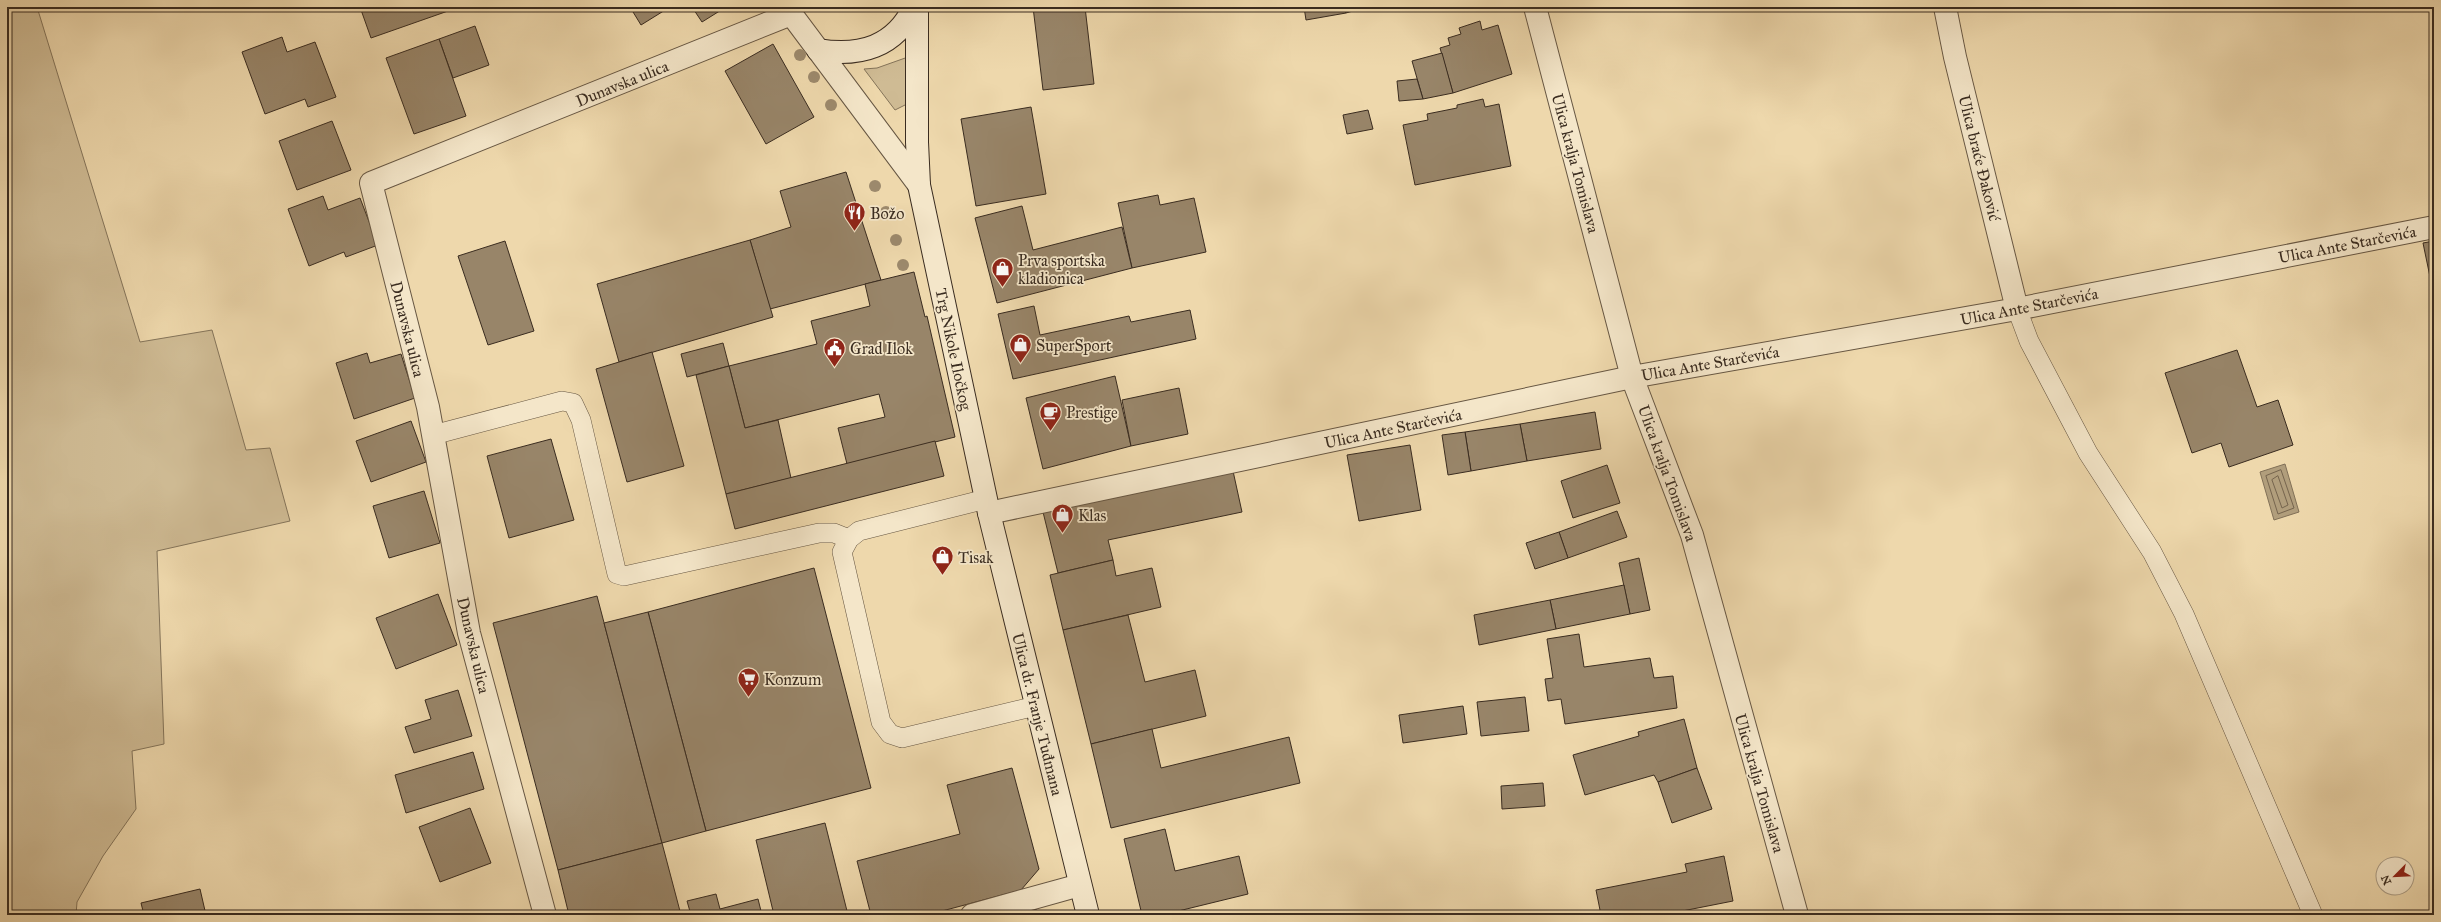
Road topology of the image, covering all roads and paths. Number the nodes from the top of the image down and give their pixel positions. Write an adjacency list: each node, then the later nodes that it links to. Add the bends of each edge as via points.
1 (915, 7): 5 (street, via 898,31 879,45 860,52 840,54); 6 (street, Trg Nikole Iločkog)
2 (1535, 7): 9 (street, Ulica kralja Tomislava)
3 (1945, 7): 8 (street, Ulica braće Đaković)
4 (789, 11): 5 (street, Trg Nikole Iločkog); 10 (street, Dunavska ulica, via 371,183)
5 (818, 50): 6 (street, Trg Nikole Iločkog)
6 (919, 185): 11 (street, Trg Nikole Iločkog)
7 (2434, 227): 8 (street, Ulica Ante Starčevića)
8 (2017, 309): 9 (street, Ulica Ante Starčevića); 19 (lane, via 2029,341 2088,453 2152,552 2184,614)
9 (1632, 377): 11 (street, Ulica Ante Starčevića); 18 (street, Ulica kralja Tomislava, via 1692,535)
10 (433, 435): 12 (lane, via 562,400 573,403 581,420 617,574 624,576 819,532 834,533); 15 (street, Dunavska ulica, via 469,632)
11 (988, 506): 12 (lane, via 859,531); 13 (street, Ulica dr. Franje Tuđmana)
12 (849, 539): 13 (lane, via 842,552 881,722 890,734 902,738)
13 (1036, 706): 14 (street, Ulica dr. Franje Tuđmana)
14 (1080, 885): 16 (street); 17 (street, Ulica dr. Franje Tuđmana)
15 (545, 915)
16 (972, 915)
17 (1088, 915)
18 (1797, 915)
19 (2313, 915)

